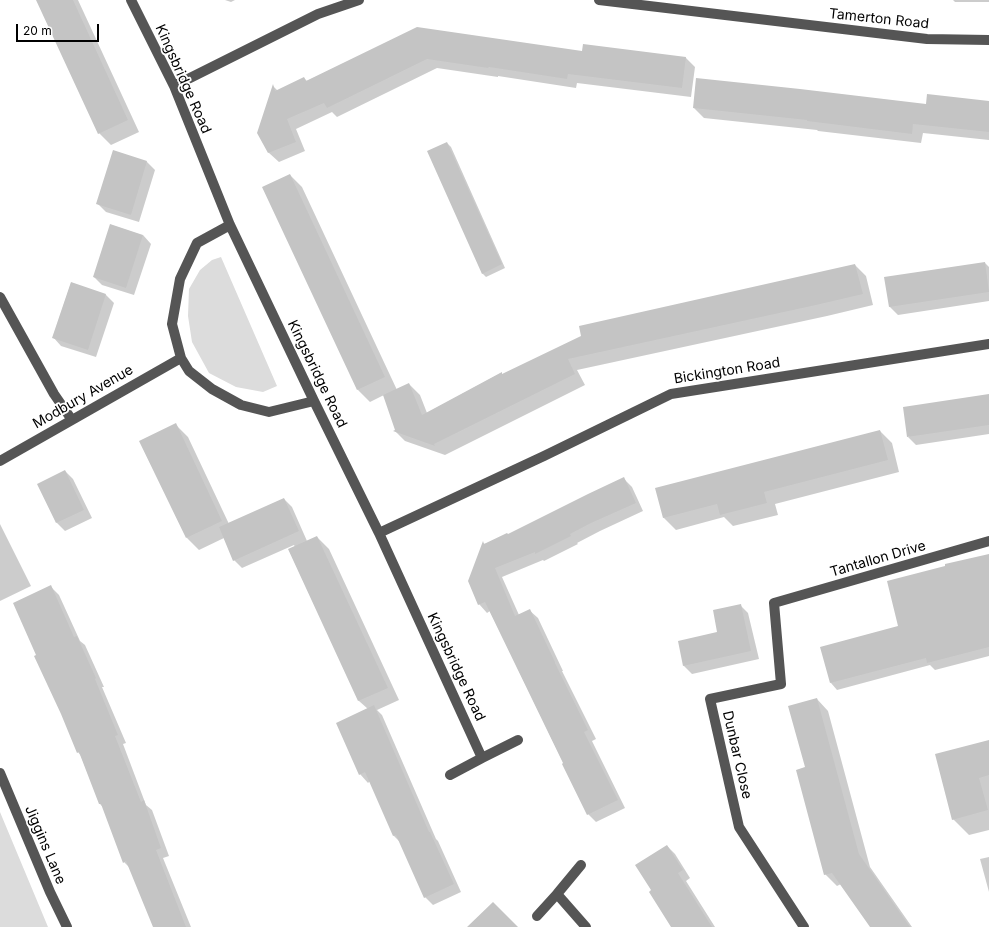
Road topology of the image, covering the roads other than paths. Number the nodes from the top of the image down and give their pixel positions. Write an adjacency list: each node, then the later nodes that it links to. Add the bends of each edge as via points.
1 (131, 0): 5 (street, Kingsbridge Road)
2 (359, 0): 5 (street, via 318,14)
3 (599, 0): 4 (street, Tamerton Road, via 927,39)
4 (989, 40)
5 (174, 86): 6 (street, Kingsbridge Road)
6 (230, 225): 9 (street, via 197,243 180,279 172,324); 10 (street, Kingsbridge Road)
7 (0, 297): 11 (street, via 54,394)
8 (989, 344): 13 (street, Bickington Road, via 671,394)
9 (181, 358): 10 (street, via 189,371 241,405 269,412); 11 (street, Modbury Avenue)
10 (314, 401): 13 (street, Kingsbridge Road)
11 (72, 420): 12 (street, Modbury Avenue)
12 (0, 461)
13 (379, 533): 17 (street, Kingsbridge Road)
14 (989, 541): 15 (street, Tantallon Drive)
15 (774, 603): 25 (street, Dunbar Close, via 781,684 710,699 739,827)
16 (518, 740): 17 (street)
17 (482, 758): 19 (street)
18 (0, 773): 23 (street, Jiggins Lane, via 50,892)
19 (450, 775)
20 (581, 865): 21 (street)
21 (557, 894): 22 (street); 24 (street)
22 (537, 916)
23 (68, 927)
24 (586, 927)
25 (804, 927)

